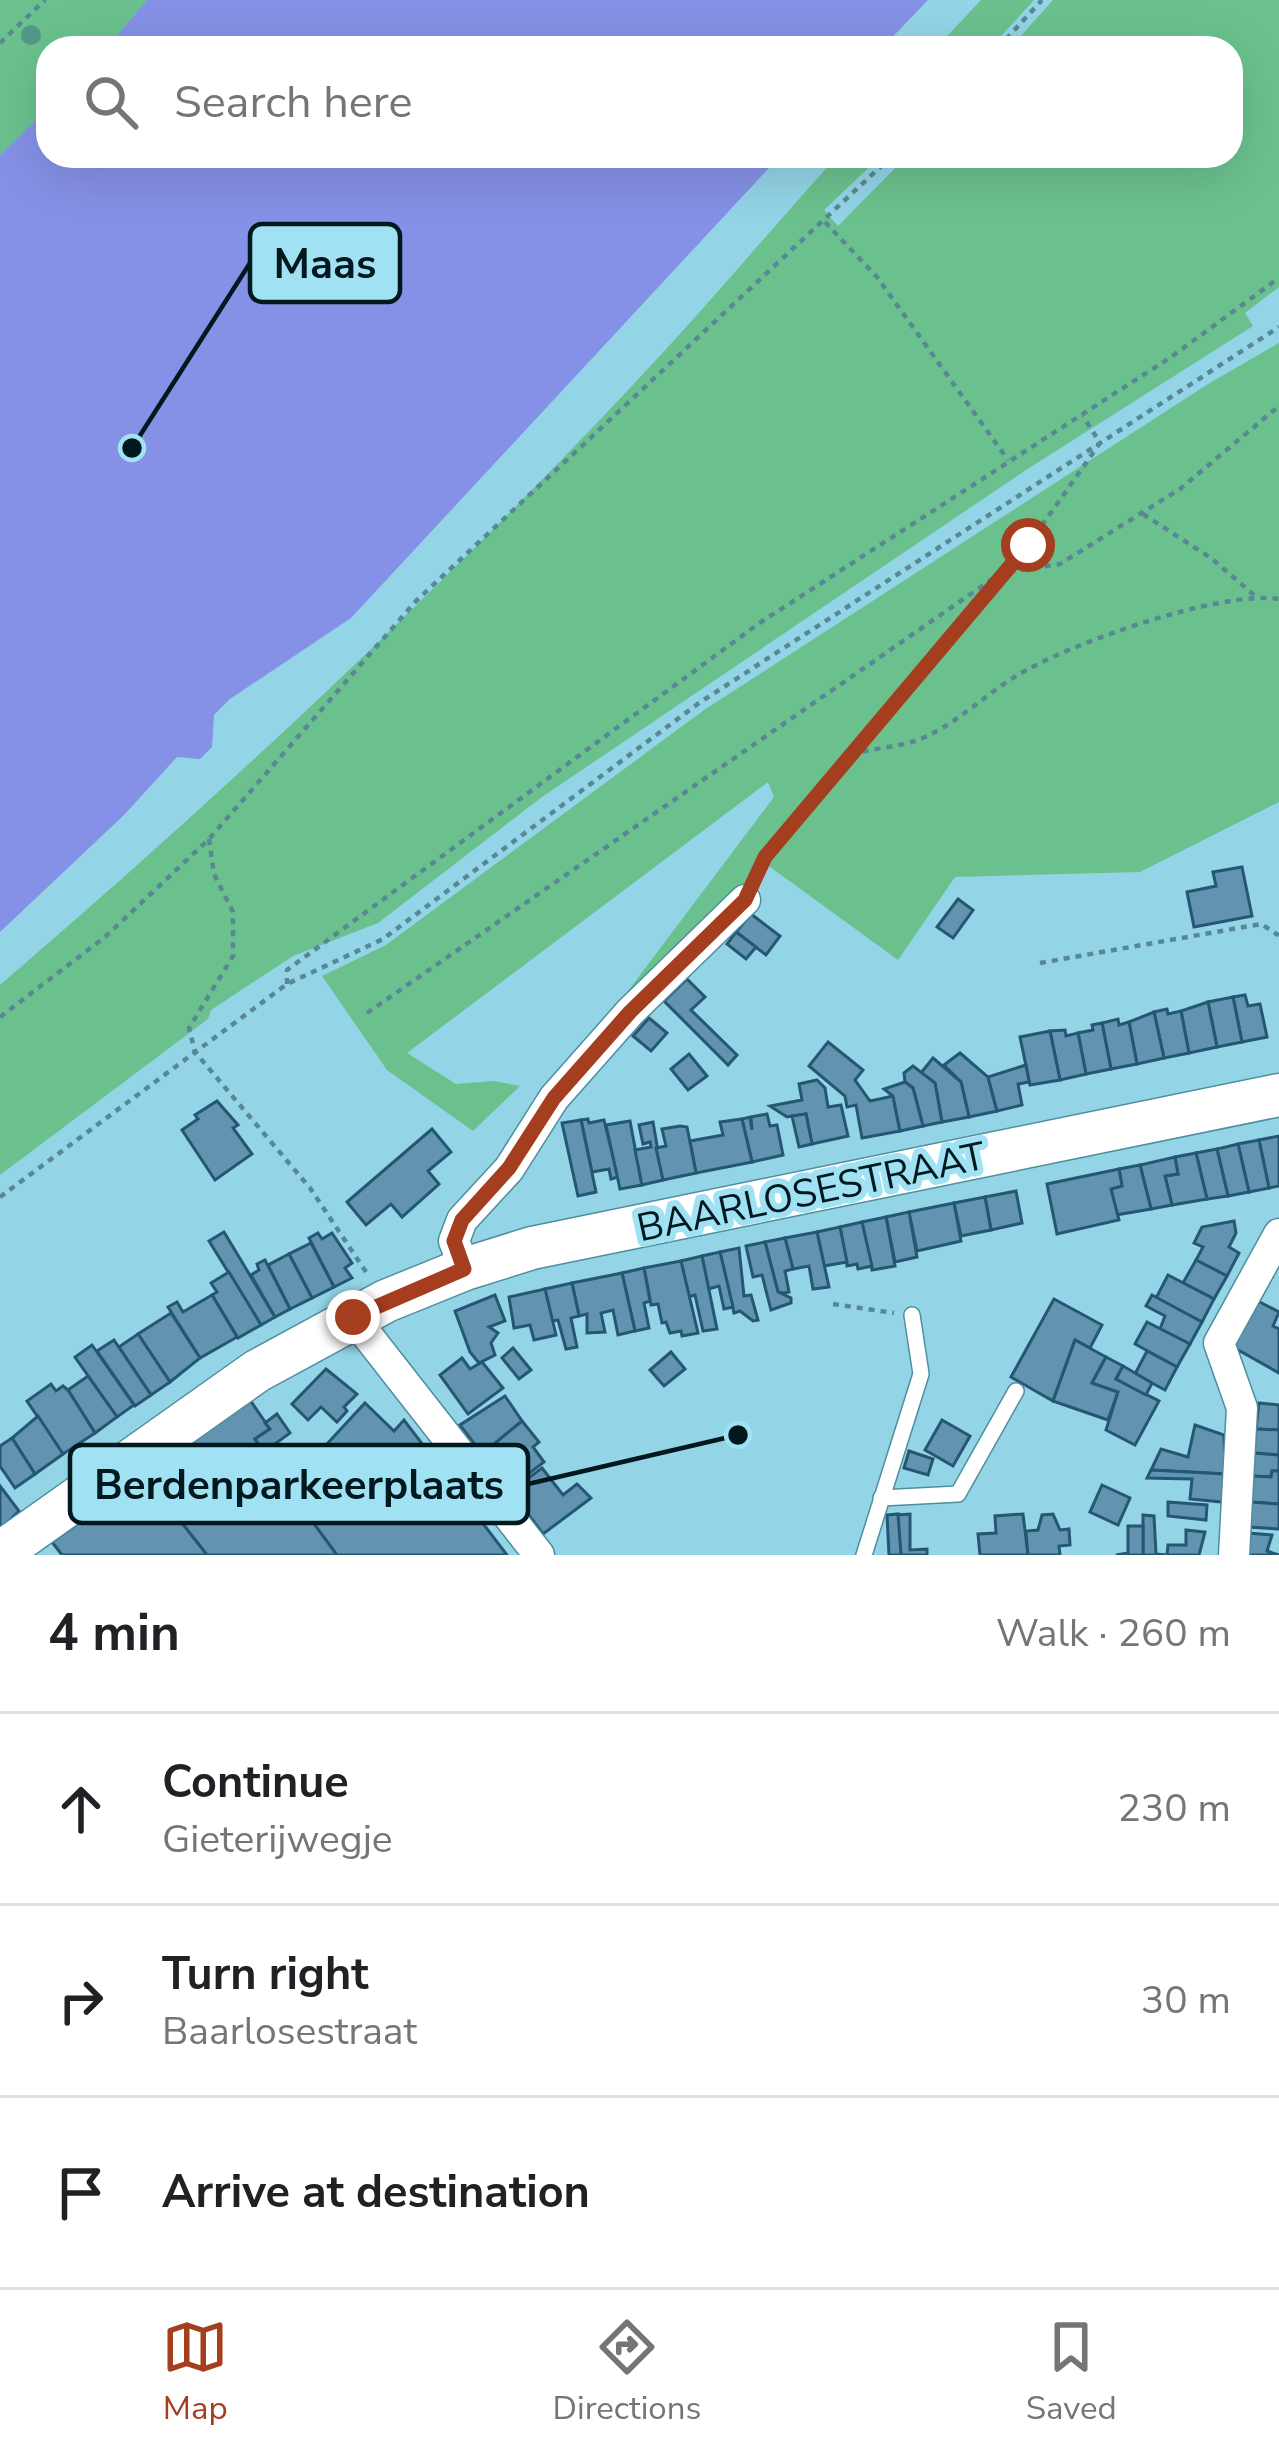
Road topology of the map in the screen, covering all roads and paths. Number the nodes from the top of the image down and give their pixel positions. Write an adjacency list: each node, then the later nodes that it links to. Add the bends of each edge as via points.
1 (45, 0): 4 (path)
2 (1042, 0): 3 (path)
3 (1009, 36)
4 (0, 43)
5 (880, 168): 6 (path)
6 (825, 222): 12 (path, via 877,277); 18 (path, via 416,601)
7 (1279, 278): 10 (path)
8 (1279, 327): 11 (path)
9 (1279, 406): 13 (path)
10 (1082, 414): 11 (path); 12 (path)
11 (1100, 443): 14 (path); 22 (path, via 699,703 383,939)
12 (1009, 461): 22 (path, via 761,622 286,970)
13 (1141, 514): 14 (path, via 1060,564); 15 (path)
14 (1001, 573): 17 (path); 23 (path)
15 (1254, 596): 16 (path); 17 (path, via 1101,638 1017,675 916,740)
16 (1279, 599)
17 (851, 754): 19 (path, via 765,857)
18 (209, 839): 24 (path, via 106,937); 25 (path, via 214,874 233,912 233,956 189,1028)
19 (745, 900): 29 (street, via 554,1098 509,1168 462,1220 454,1241)
20 (1279, 941): 21 (path, via 1261,924)
21 (1040, 963)
22 (287, 984): 25 (path)
23 (367, 1013)
24 (0, 1017)
25 (195, 1052): 27 (path); 31 (path, via 310,1189)
26 (1279, 1095): 29 (street, BAARLOSESTRAAT, via 532,1248)
27 (0, 1197)
28 (1279, 1234): 38 (street, via 1220,1343 1242,1408)
29 (464, 1269): 31 (street, BAARLOSESTRAAT)
30 (833, 1304): 32 (path)
31 (370, 1309): 35 (street, BAARLOSESTRAAT, via 256,1371); 36 (street)
32 (912, 1315): 34 (lane, via 921,1374)
33 (1016, 1391): 34 (lane, via 958,1494)
34 (881, 1498): 37 (lane)
35 (21, 1547)
36 (539, 1555)
37 (864, 1555)
38 (1234, 1555)

